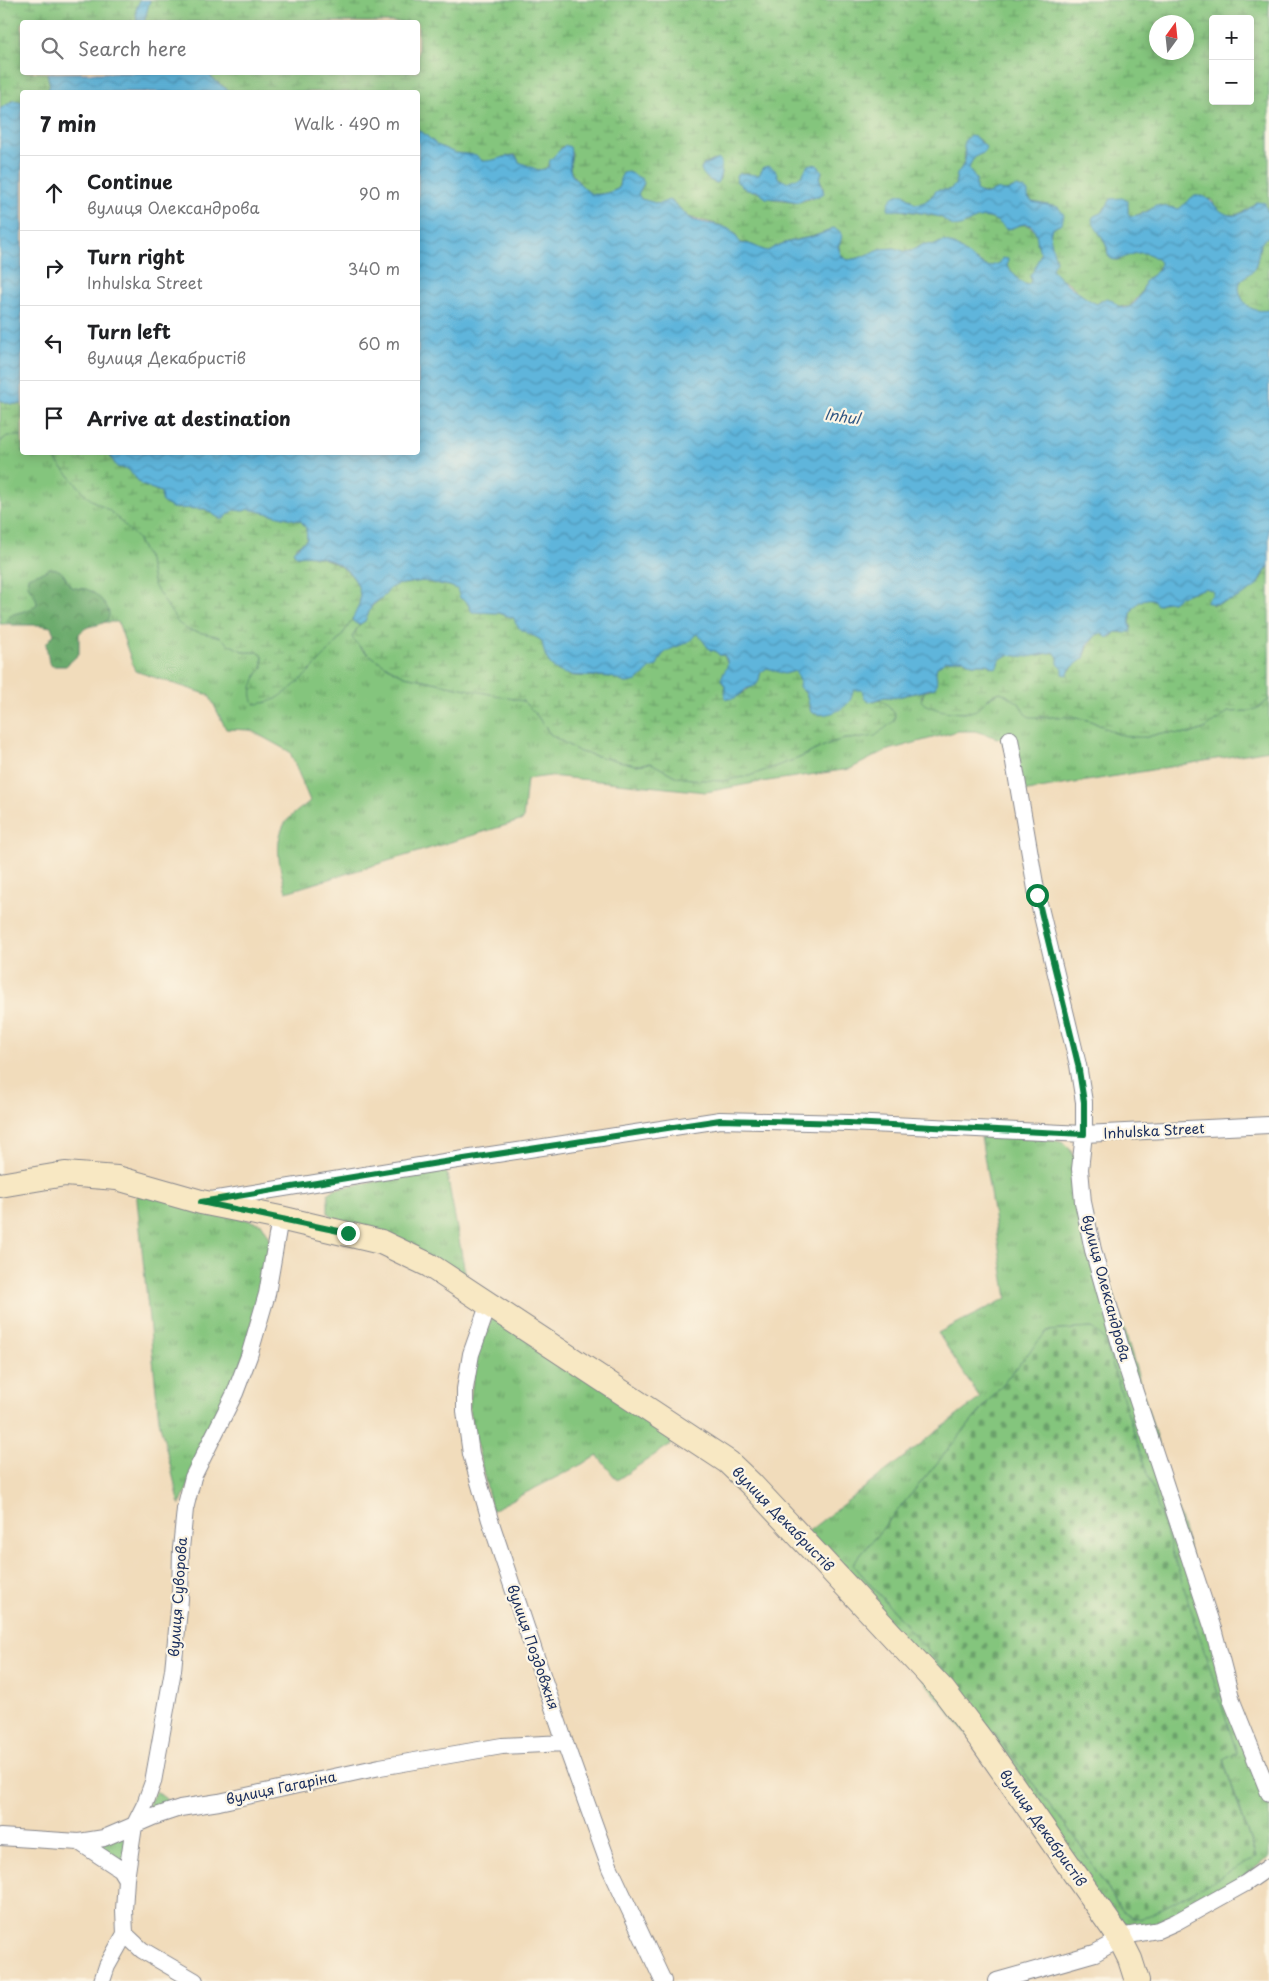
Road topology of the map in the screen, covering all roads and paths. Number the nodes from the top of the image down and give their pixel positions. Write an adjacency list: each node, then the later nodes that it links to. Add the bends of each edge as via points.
1 (1010, 738): 3 (street, вулиця Олександрова, via 1037,895 1078,1064 1084,1102)
2 (1269, 1125): 3 (street, Inhulska Street)
3 (1084, 1134): 5 (street, Inhulska Street, via 720,1120); 9 (street, вулиця Олександрова, via 1080,1169 1082,1194 1096,1260 1125,1362 1214,1632 1232,1701)
4 (0, 1185): 5 (street, Inhulska Street, via 65,1174 108,1177)
5 (201, 1202): 6 (street, вулиця Декабристів)
6 (280, 1218): 7 (street, вулиця Декабристів, via 381,1242 429,1265); 10 (street, вулиця Суворова, via 267,1294 248,1356 235,1393 194,1477 185,1510 173,1670 153,1782)
7 (488, 1303): 8 (street, вулиця Поздовжня, via 471,1354 465,1389 471,1454); 16 (street, вулиця Декабристів, via 728,1462 751,1484 944,1691)
8 (565, 1743): 10 (street, вулиця Гагаріна, via 502,1746 380,1767 180,1808); 19 (street, вулиця Поздовжня, via 610,1868)
9 (1269, 1793)
10 (134, 1826): 12 (street, вулиця Гагаріна, via 104,1838); 14 (street, вулиця Суворова)
11 (0, 1837): 12 (street, вулиця Гагаріна)
12 (79, 1842): 14 (street, via 120,1870)
13 (1269, 1867): 16 (street, via 1176,1922 1158,1930)
14 (126, 1879): 15 (street, вулиця Суворова)
15 (125, 1934): 17 (street, вулиця Суворова); 18 (street, via 148,1954)
16 (1119, 1937): 20 (street, via 1095,1953); 21 (street, вулиця Декабристів)
17 (102, 1981)
18 (195, 1981)
19 (663, 1981)
20 (996, 1981)
21 (1137, 1981)

